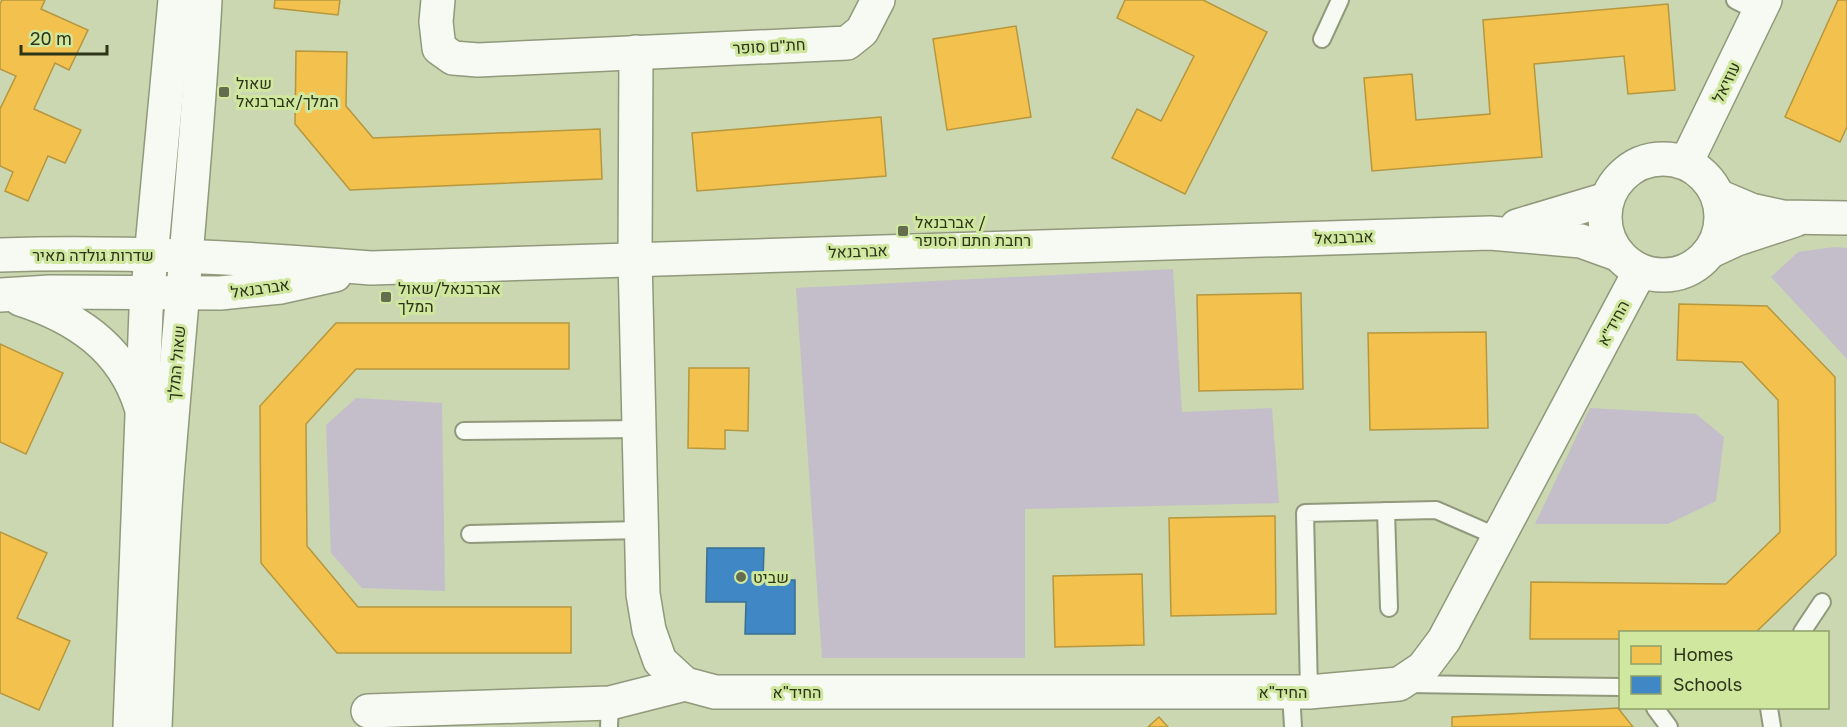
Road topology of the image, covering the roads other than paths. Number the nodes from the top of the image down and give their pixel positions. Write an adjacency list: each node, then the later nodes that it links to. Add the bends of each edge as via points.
1 (175, 0): 17 (street, שאול המלך)
2 (205, 0): 18 (street, שאול המלך)
3 (438, 0): 8 (street, חת"ם סופר, via 435,22 439,48 453,58)
4 (878, 0): 8 (street, חת"ם סופר, via 862,31 847,43)
5 (1341, 0): 7 (lane)
6 (1753, 4): 9 (street, עוזיאל)
7 (1322, 39)
8 (636, 52): 19 (street)
9 (1686, 163): 10 (street, via 1711,182); 11 (street, via 1668,159 1648,161 1630,169)
10 (1718, 196): 12 (street, via 1751,210); 15 (street, via 1722,215)
11 (1607, 199): 14 (street, אברבנאל); 20 (street, via 1608,237)
12 (1803, 217): 13 (street); 15 (street)
13 (1847, 218)
14 (1490, 233): 19 (street, אברבנאל); 20 (street, אברבנאל, via 1581,240)
15 (1711, 251): 20 (street, via 1697,265 1660,276)
16 (0, 255): 17 (street, שדרות גולדה מאיר)
17 (151, 255): 18 (street, שדרות גולדה מאיר); 22 (street, שאול המלך)
18 (186, 256): 21 (street, אברבנאל); 23 (street, שאול המלך)
19 (635, 258): 21 (street, אברבנאל); 26 (street, החיד"א)
20 (1629, 262): 31 (street, החיד"א)
21 (371, 267): 23 (street, אברבנאל, via 281,287)
22 (148, 292): 23 (street, אברבנאל); 24 (street); 25 (street, שאול המלך)
23 (183, 294): 44 (street, שאול המלך, via 165,510)
24 (3, 295): 25 (street, via 43,306 78,324 100,342 121,366)
25 (143, 412): 43 (street, שאול המלך)
26 (639, 429): 27 (lane); 29 (street, החיד"א)
27 (464, 431)
28 (1386, 511): 31 (lane, via 1436,510); 33 (lane); 38 (lane, via 1305,513)
29 (641, 530): 30 (lane); 35 (street, החיד"א, via 643,594 649,630 660,662)
30 (470, 534)
31 (1498, 537): 36 (street, החיד"א, via 1444,640 1423,669)
32 (1822, 602): 34 (lane)
33 (1389, 608)
34 (1803, 631)
35 (685, 684): 38 (street, החיד"א, via 715,692); 42 (street, החיד"א)
36 (1399, 684): 37 (lane); 38 (street, החיד"א)
37 (1619, 687)
38 (1300, 692): 45 (lane)
39 (1656, 709): 46 (lane)
40 (1768, 709): 47 (lane)
41 (368, 711): 42 (street, החיד"א)
42 (610, 715)
43 (130, 727)
44 (155, 727)
45 (1293, 727)
46 (1669, 727)
47 (1772, 727)

